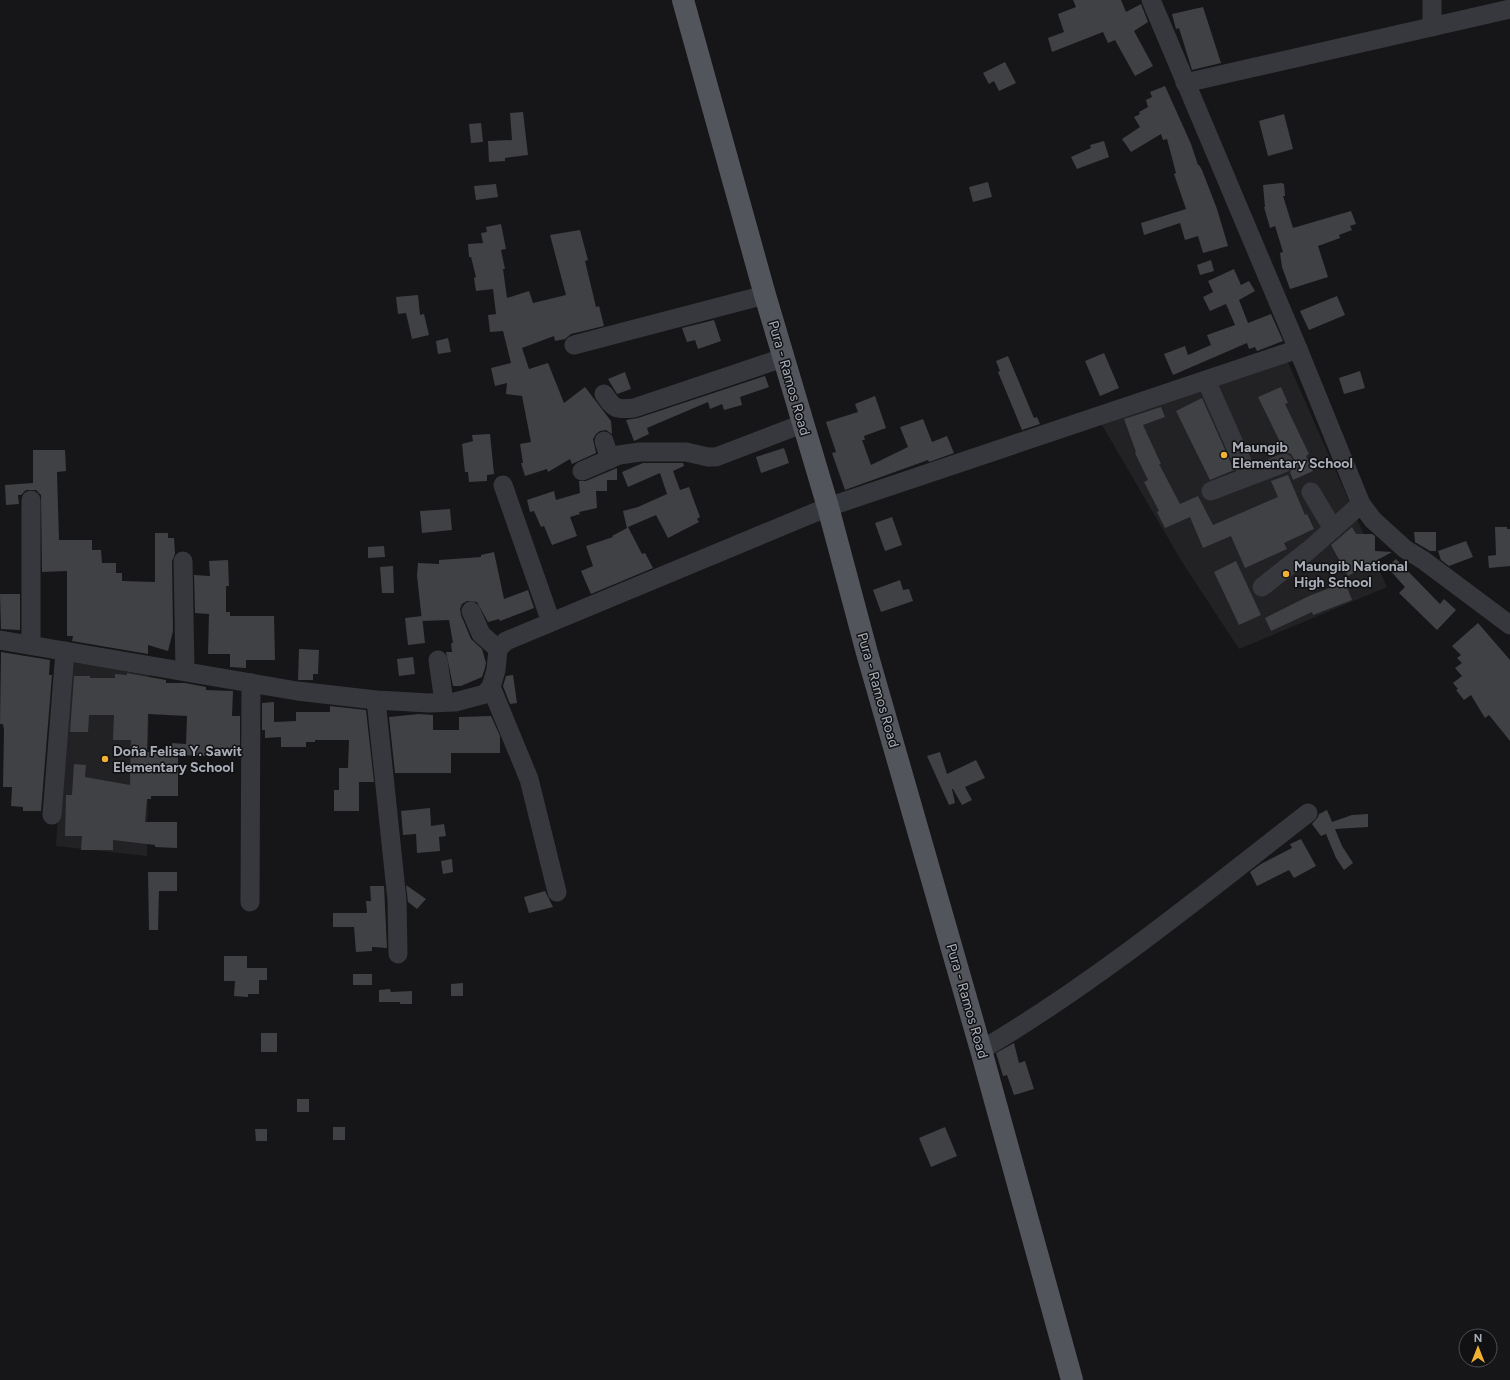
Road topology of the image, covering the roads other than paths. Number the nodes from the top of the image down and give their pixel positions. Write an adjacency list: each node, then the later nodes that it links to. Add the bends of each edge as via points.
1 (683, 0): 7 (main road, Pura - Ramos Road)
2 (1151, 0): 6 (street)
3 (1432, 0): 5 (street)
4 (1510, 9): 5 (street)
5 (1432, 27): 6 (street)
6 (1185, 83): 9 (street)
7 (765, 295): 8 (street); 10 (main road, Pura - Ramos Road)
8 (574, 345)
9 (1298, 349): 11 (street); 21 (street)
10 (783, 358): 12 (street, via 634,408 617,409 611,406); 13 (main road, Pura - Ramos Road)
11 (1206, 380): 16 (street); 22 (street)
12 (604, 394)
13 (802, 424): 15 (street, via 716,457 686,452 640,452 619,455 607,450); 22 (main road, Pura - Ramos Road)
14 (1284, 462): 16 (street)
15 (582, 471)
16 (1248, 475): 18 (street)
17 (503, 485): 27 (street)
18 (1211, 491)
19 (1312, 492): 23 (street)
20 (31, 500): 30 (street)
21 (1361, 504): 23 (street); 28 (street, via 1373,520 1405,549)
22 (828, 507): 27 (street); 44 (main road, Pura - Ramos Road, via 867,653)
23 (1333, 529): 25 (street)
24 (184, 561): 34 (street)
25 (1262, 587)
26 (471, 611): 31 (street, via 481,634)
27 (551, 622): 31 (street, via 506,641)
28 (1510, 625)
29 (0, 640): 30 (street)
30 (31, 645): 32 (street)
31 (498, 649): 36 (street)
32 (65, 652): 34 (street); 40 (street)
33 (438, 660): 38 (street)
34 (185, 671): 35 (street)
35 (251, 683): 37 (street); 42 (street)
36 (491, 687): 38 (street, via 485,694 472,699); 41 (street, via 529,779)
37 (376, 700): 38 (street); 43 (street, via 396,900)
38 (444, 702)
39 (1308, 813): 44 (street, via 1110,964 1034,1019)
40 (52, 815)
41 (556, 892)
42 (250, 902)
43 (398, 954)
44 (981, 1050): 45 (main road, Pura - Ramos Road)
45 (1072, 1380)

